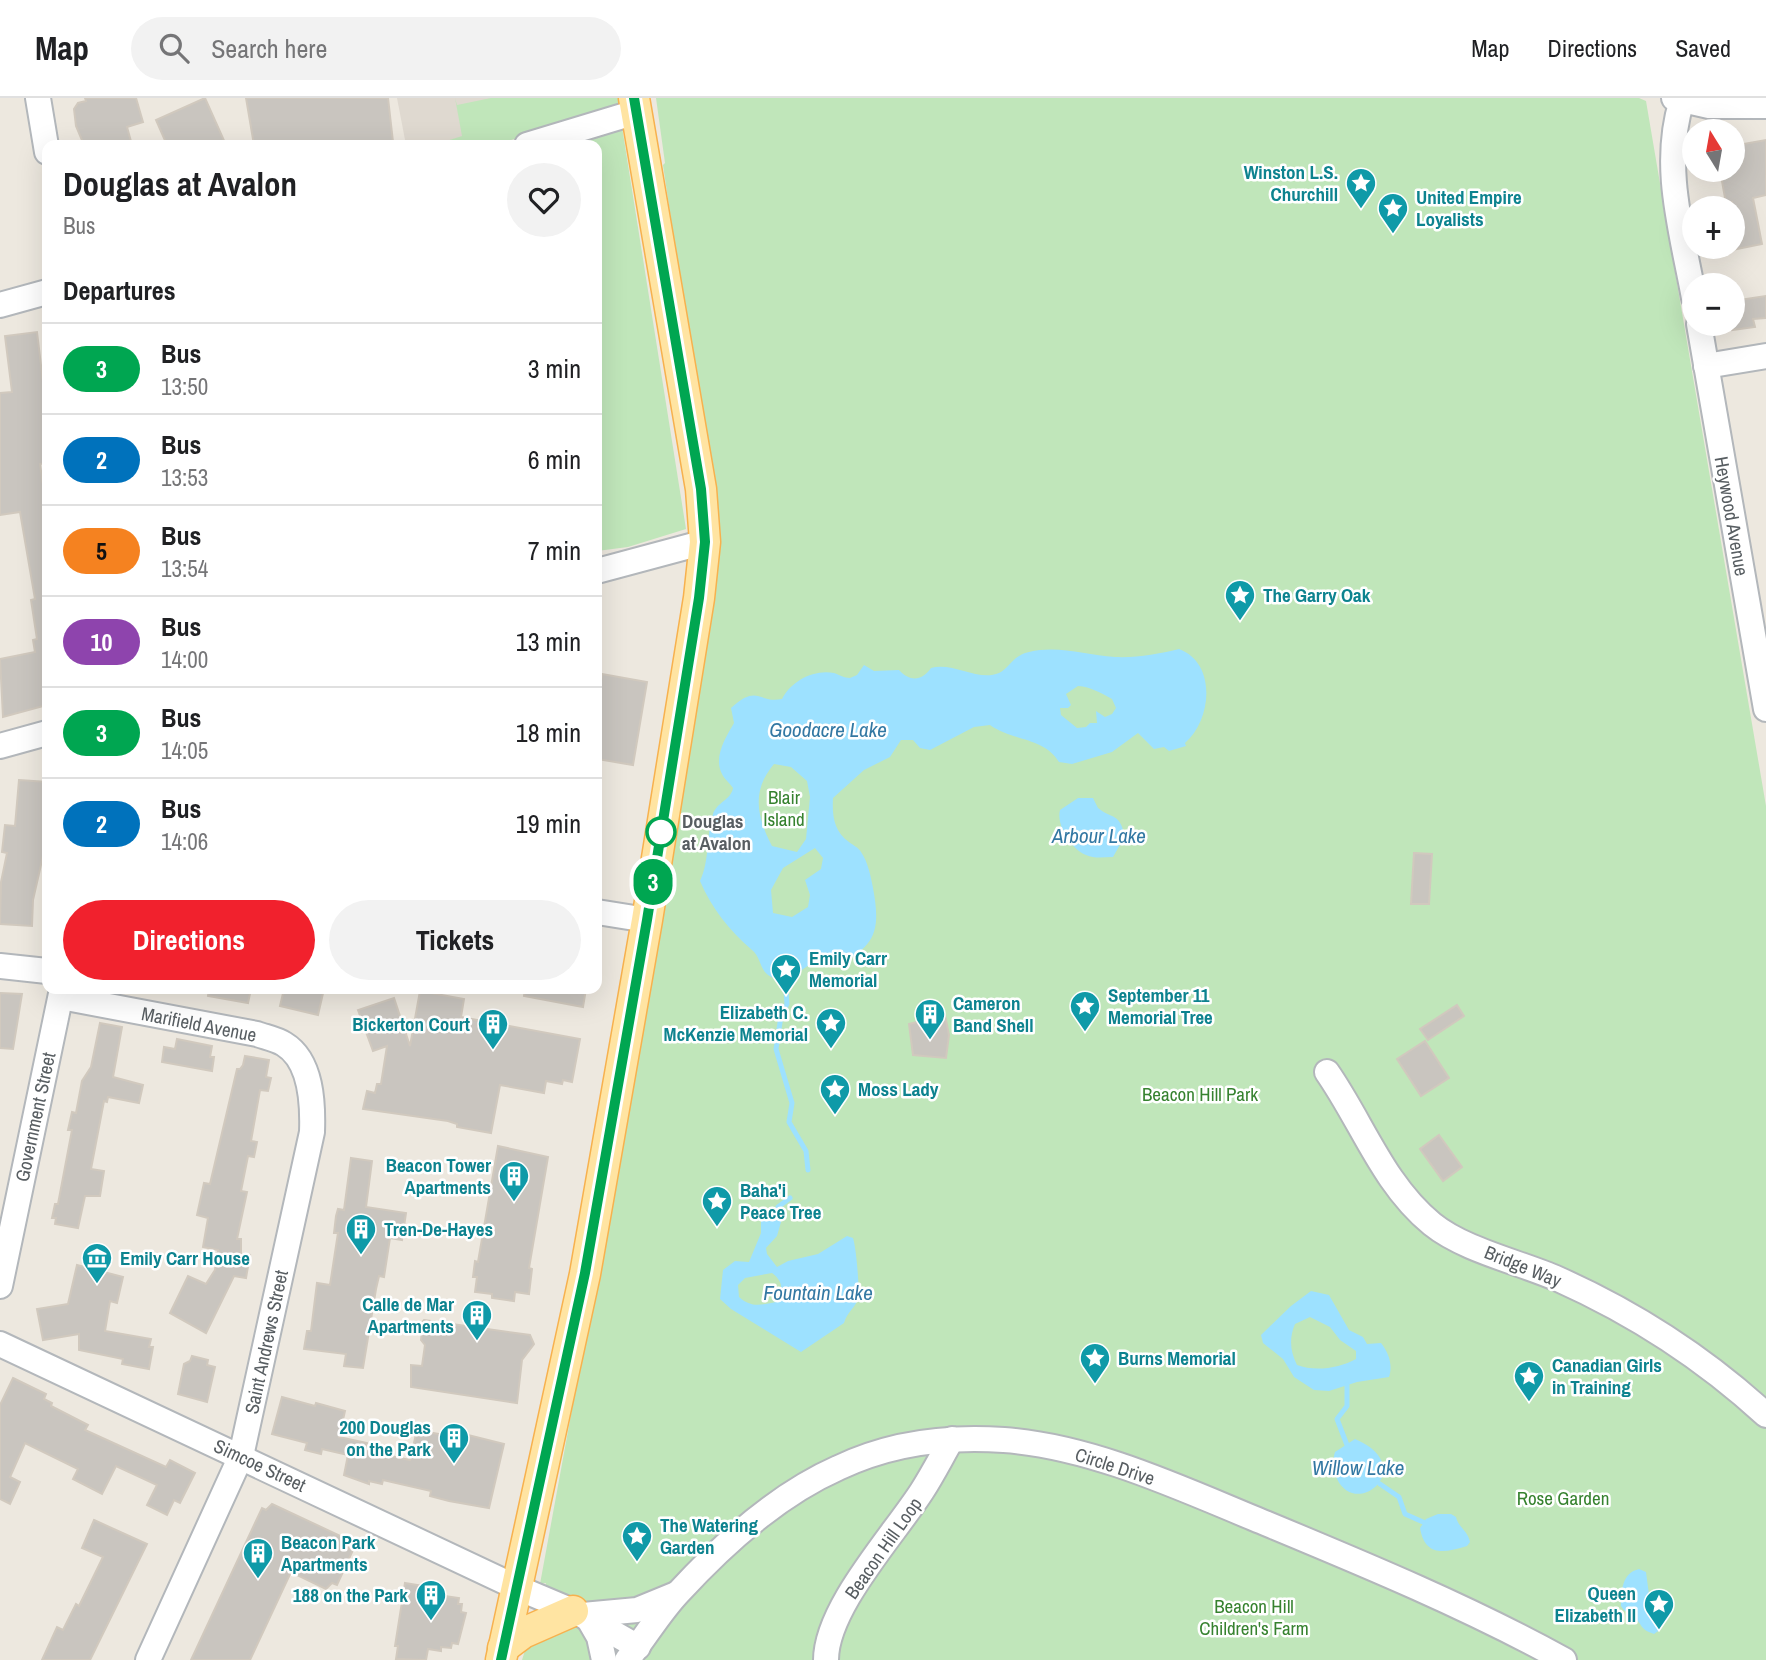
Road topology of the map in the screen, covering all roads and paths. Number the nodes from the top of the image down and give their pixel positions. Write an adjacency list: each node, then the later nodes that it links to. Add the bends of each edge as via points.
1 (38, 98): 5 (street)
2 (1678, 99): 4 (street, via 1719,106); 7 (street, via 1671,164)
3 (635, 105): 6 (street); 13 (main road, via 701,489)
4 (1766, 106)
5 (45, 140)
6 (540, 140)
7 (1690, 273)
8 (42, 293): 9 (street)
9 (0, 305)
10 (1701, 336): 12 (street, Heywood Avenue)
11 (1766, 356): 12 (street)
12 (1706, 366): 15 (street, Heywood Avenue)
13 (705, 542): 14 (street); 19 (main road)
14 (602, 570)
15 (1766, 709)
16 (42, 734): 17 (street)
17 (0, 746)
18 (602, 913): 19 (street)
19 (647, 920): 31 (main road, via 585,1273)
20 (0, 966): 21 (street)
21 (42, 970)
22 (61, 994): 26 (street, Government Street)
23 (66, 994): 25 (street, Marifield Avenue, via 257,1034 285,1044 309,1084)
24 (1327, 1072): 28 (street, Bridge Way, via 1398,1189 1435,1226 1608,1303 1717,1372)
25 (312, 1132): 30 (street, Saint Andrews Street)
26 (0, 1286)
27 (0, 1344): 30 (street, Simcoe Street)
28 (1766, 1415)
29 (953, 1439): 32 (street, Circle Drive, via 916,1442 878,1453 808,1483 751,1522); 38 (street, Beacon Hill Loop, via 839,1612 826,1644); 39 (street, Circle Drive, via 1006,1440 1067,1450 1158,1479 1435,1593)
30 (241, 1456): 31 (street, Simcoe Street); 36 (street, Saint Andrews Street)
31 (518, 1588): 33 (street, Circle Drive); 35 (main road)
32 (678, 1593): 33 (street, Circle Drive, via 637,1610); 34 (street, Circle Drive)
33 (581, 1615): 34 (street, Circle Drive); 35 (main road, via 523,1633); 37 (street, via 599,1637)
34 (632, 1653)
35 (502, 1654)
36 (148, 1660)
37 (604, 1660)
38 (826, 1660)
39 (1564, 1660)

